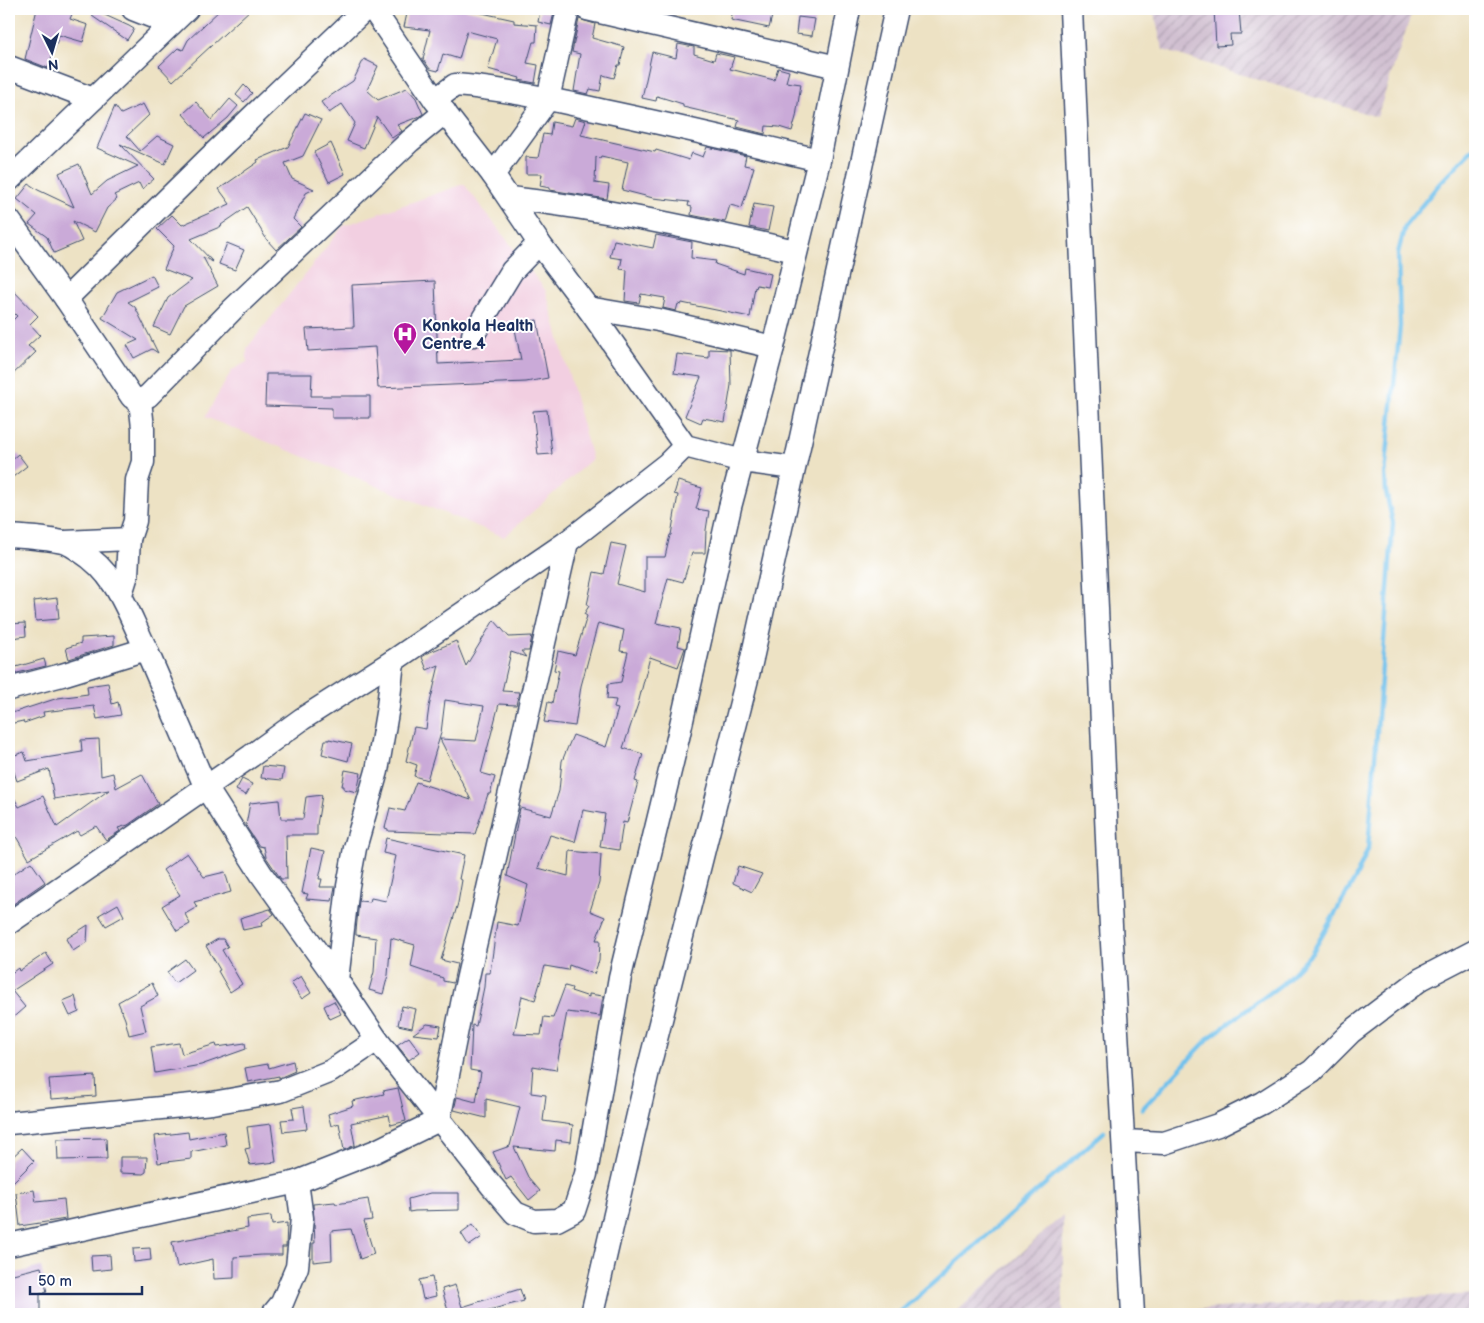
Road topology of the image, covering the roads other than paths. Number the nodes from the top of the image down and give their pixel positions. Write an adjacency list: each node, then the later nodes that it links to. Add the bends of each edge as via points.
1 (133, 9): 9 (street)
2 (365, 9): 22 (street)
3 (373, 9): 14 (street)
4 (568, 9): 12 (street)
5 (587, 9): 10 (street)
6 (849, 9): 10 (street)
7 (896, 9): 29 (street)
8 (1071, 9): 45 (street, via 1110,908)
9 (179, 16): 13 (street)
10 (837, 66): 15 (street)
11 (9, 67): 13 (street)
12 (548, 99): 14 (street, via 455,85); 15 (street); 16 (street)
13 (93, 100): 17 (street)
14 (440, 106): 16 (street); 26 (street, via 410,141 233,309 148,396)
15 (818, 160): 21 (street)
16 (493, 175): 18 (street)
17 (10, 178)
18 (510, 198): 20 (street); 21 (street, via 661,221)
19 (9, 220): 22 (street)
20 (539, 243): 23 (street); 24 (street, via 512,271)
21 (796, 251): 25 (street)
22 (66, 299): 26 (street, via 132,397)
23 (588, 308): 25 (street); 27 (street)
24 (473, 335)
25 (774, 346): 28 (street)
26 (140, 400): 31 (street, via 143,462 137,480 135,521)
27 (685, 446): 28 (street); 33 (street)
28 (743, 461): 29 (street); 43 (street, via 620,977 586,1174 574,1211 557,1220 534,1222 515,1213)
29 (793, 468): 49 (street, via 751,663 648,1071)
30 (9, 536): 32 (street)
31 (129, 539): 32 (street); 34 (street, via 127,575)
32 (65, 542): 34 (street, via 91,558)
33 (566, 542): 36 (street); 43 (street, via 464,994)
34 (121, 594): 35 (street)
35 (146, 649): 37 (street); 38 (street)
36 (393, 661): 38 (street); 41 (street, via 377,771 355,848 348,886)
37 (9, 689)
38 (205, 786): 39 (street); 41 (street, via 262,875)
39 (9, 923)
40 (1475, 951): 45 (street, via 1421,979 1351,1032 1312,1071 1262,1103 1218,1125 1164,1143)
41 (337, 980): 42 (street)
42 (377, 1040): 43 (street); 44 (street, via 330,1071 281,1091 212,1103)
43 (439, 1120): 46 (street, via 376,1151)
44 (9, 1122)
45 (1124, 1141): 50 (street)
46 (297, 1182): 47 (street); 48 (street, via 302,1218 297,1267)
47 (9, 1245)
48 (274, 1314)
49 (592, 1314)
50 (1133, 1314)

